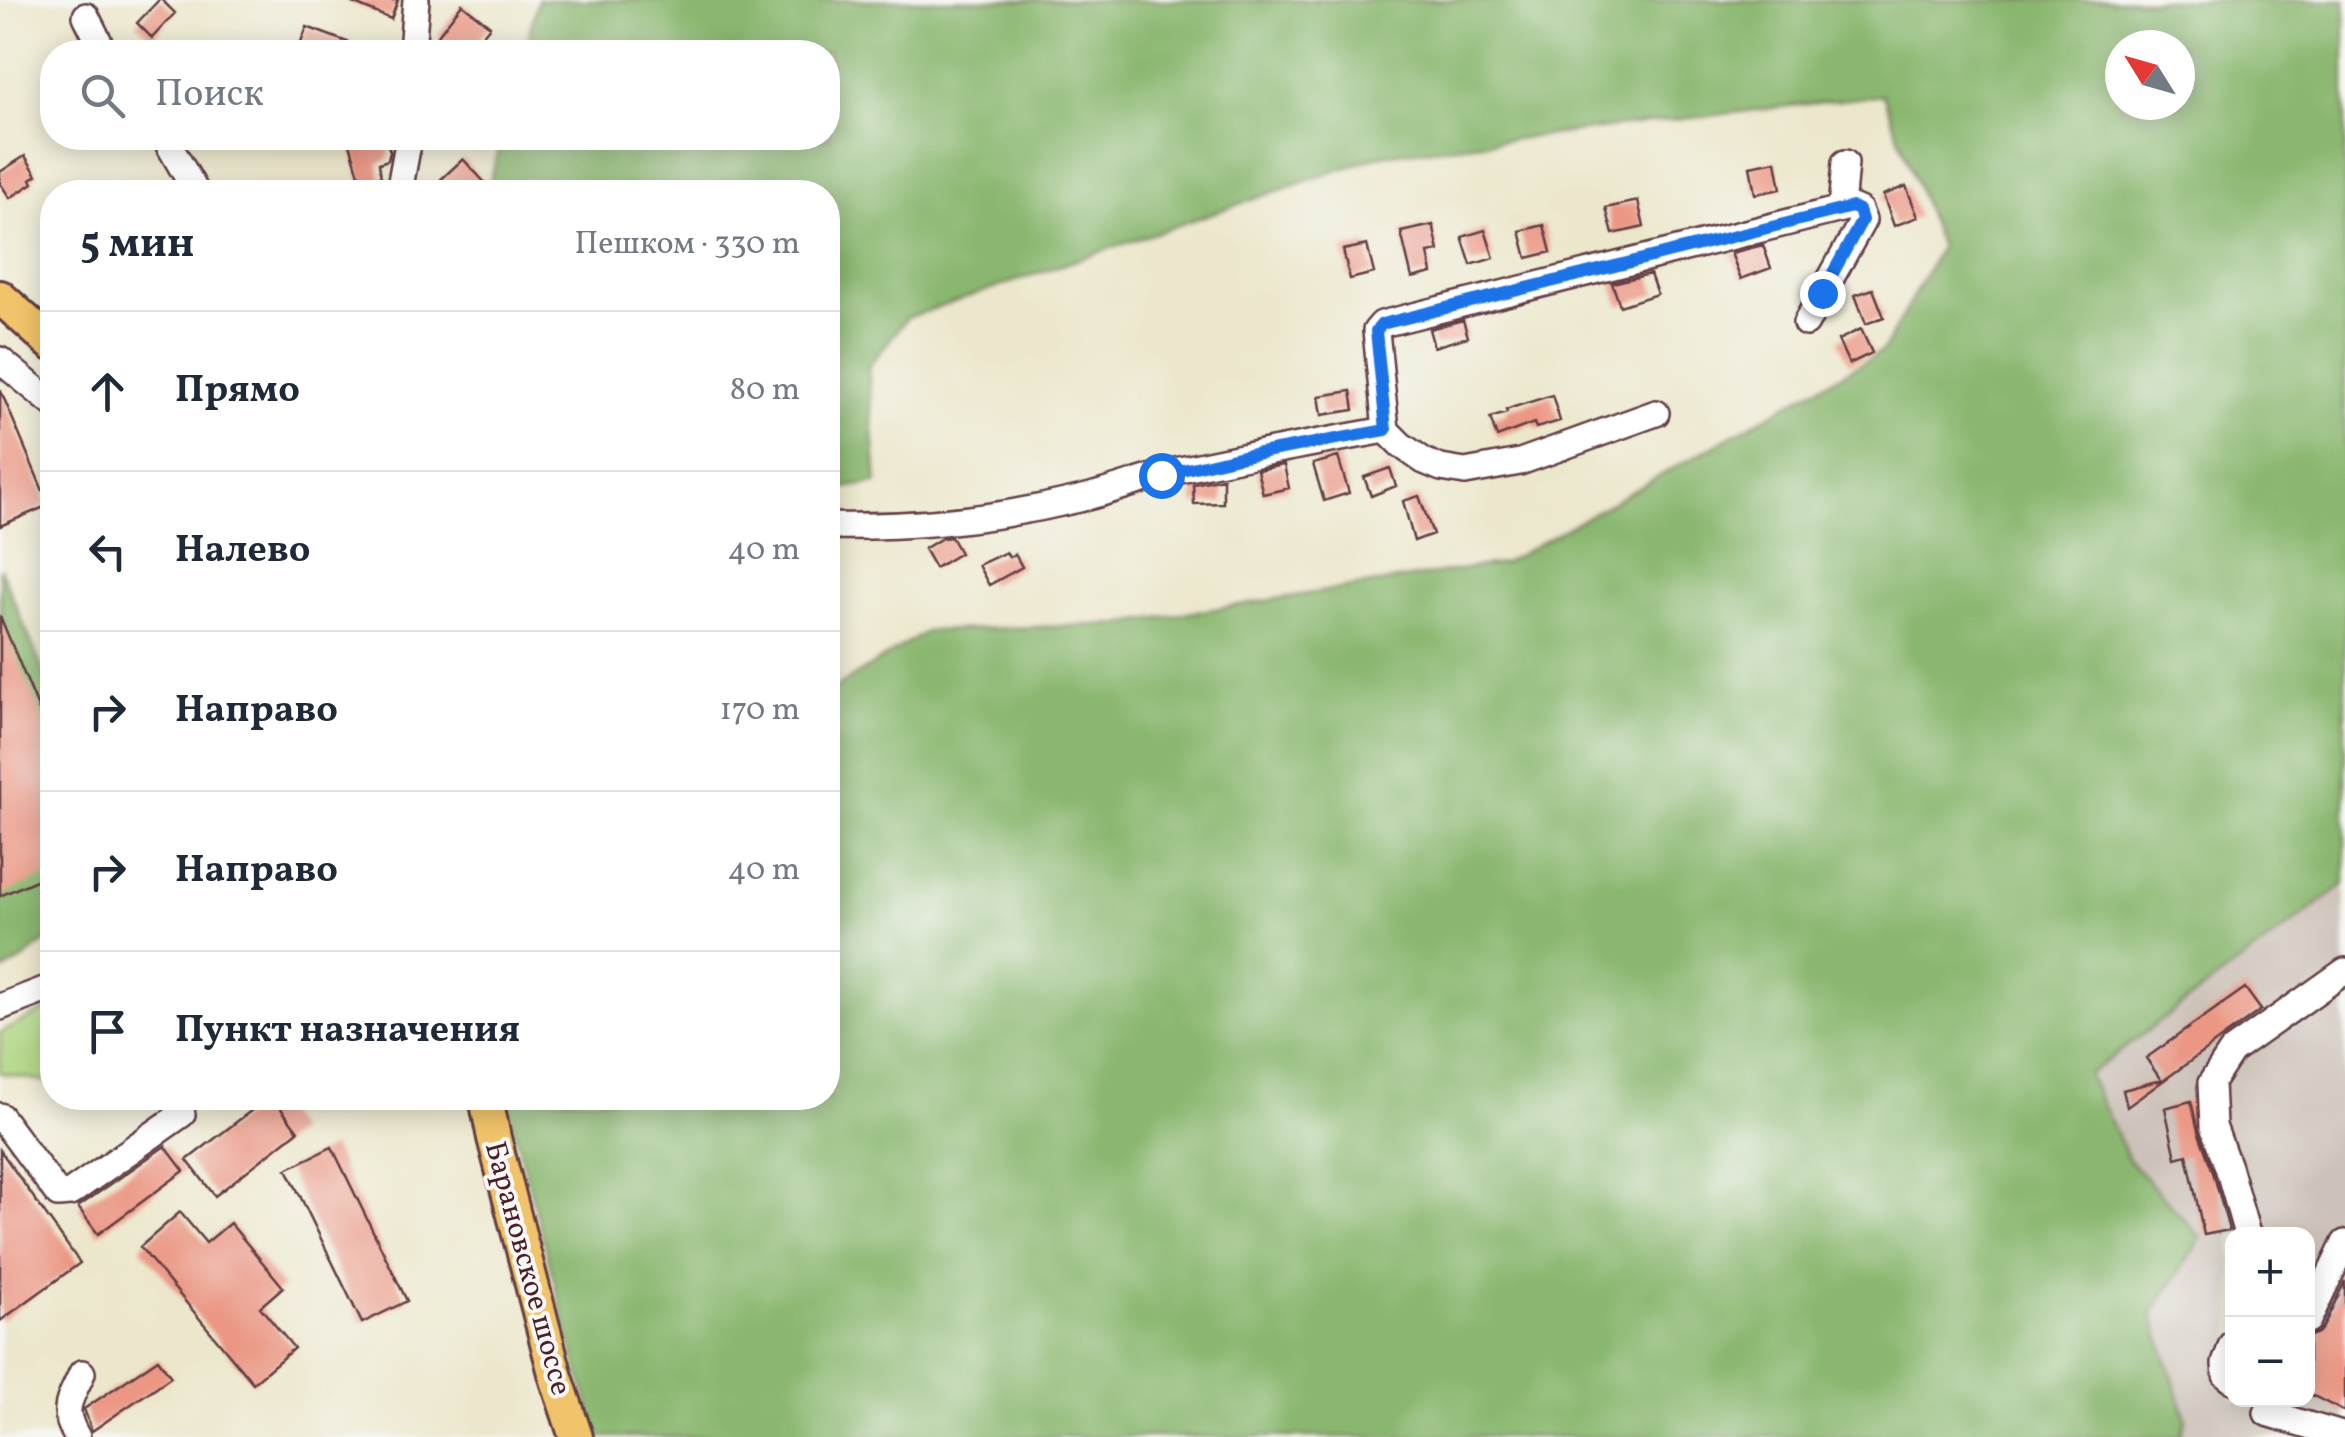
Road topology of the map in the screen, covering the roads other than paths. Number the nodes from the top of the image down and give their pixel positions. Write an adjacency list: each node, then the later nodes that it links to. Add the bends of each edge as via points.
1 (416, 0): 4 (street)
2 (86, 16): 3 (street)
3 (98, 40)
4 (413, 40)
5 (173, 150): 8 (street)
6 (407, 150): 9 (street)
7 (1845, 163): 10 (street)
8 (189, 180)
9 (401, 180)
10 (1840, 209): 12 (street, via 1859,210 1862,220); 17 (street, via 1382,324 1376,331)
11 (0, 297): 13 (main road)
12 (1806, 323)
13 (40, 333)
14 (0, 360): 15 (street)
15 (40, 393)
16 (1656, 412): 17 (street, via 1520,462 1466,472 1424,461)
17 (1386, 430): 18 (street, via 1238,457 1000,515)
18 (840, 526)
19 (2345, 971): 25 (street, via 2232,1051 2212,1082 2213,1126)
20 (40, 992): 21 (street)
21 (0, 1007)
22 (488, 1110): 33 (main road, Барановское шоссе)
23 (182, 1114): 24 (street, via 70,1193 58,1194)
24 (0, 1116)
25 (2245, 1227)
26 (2345, 1242): 27 (street)
27 (2309, 1317)
28 (82, 1373): 32 (street, via 67,1411)
29 (2269, 1407): 34 (street)
30 (2272, 1407): 31 (street)
31 (2345, 1436)
32 (77, 1437)
33 (576, 1437)
34 (2254, 1437)

